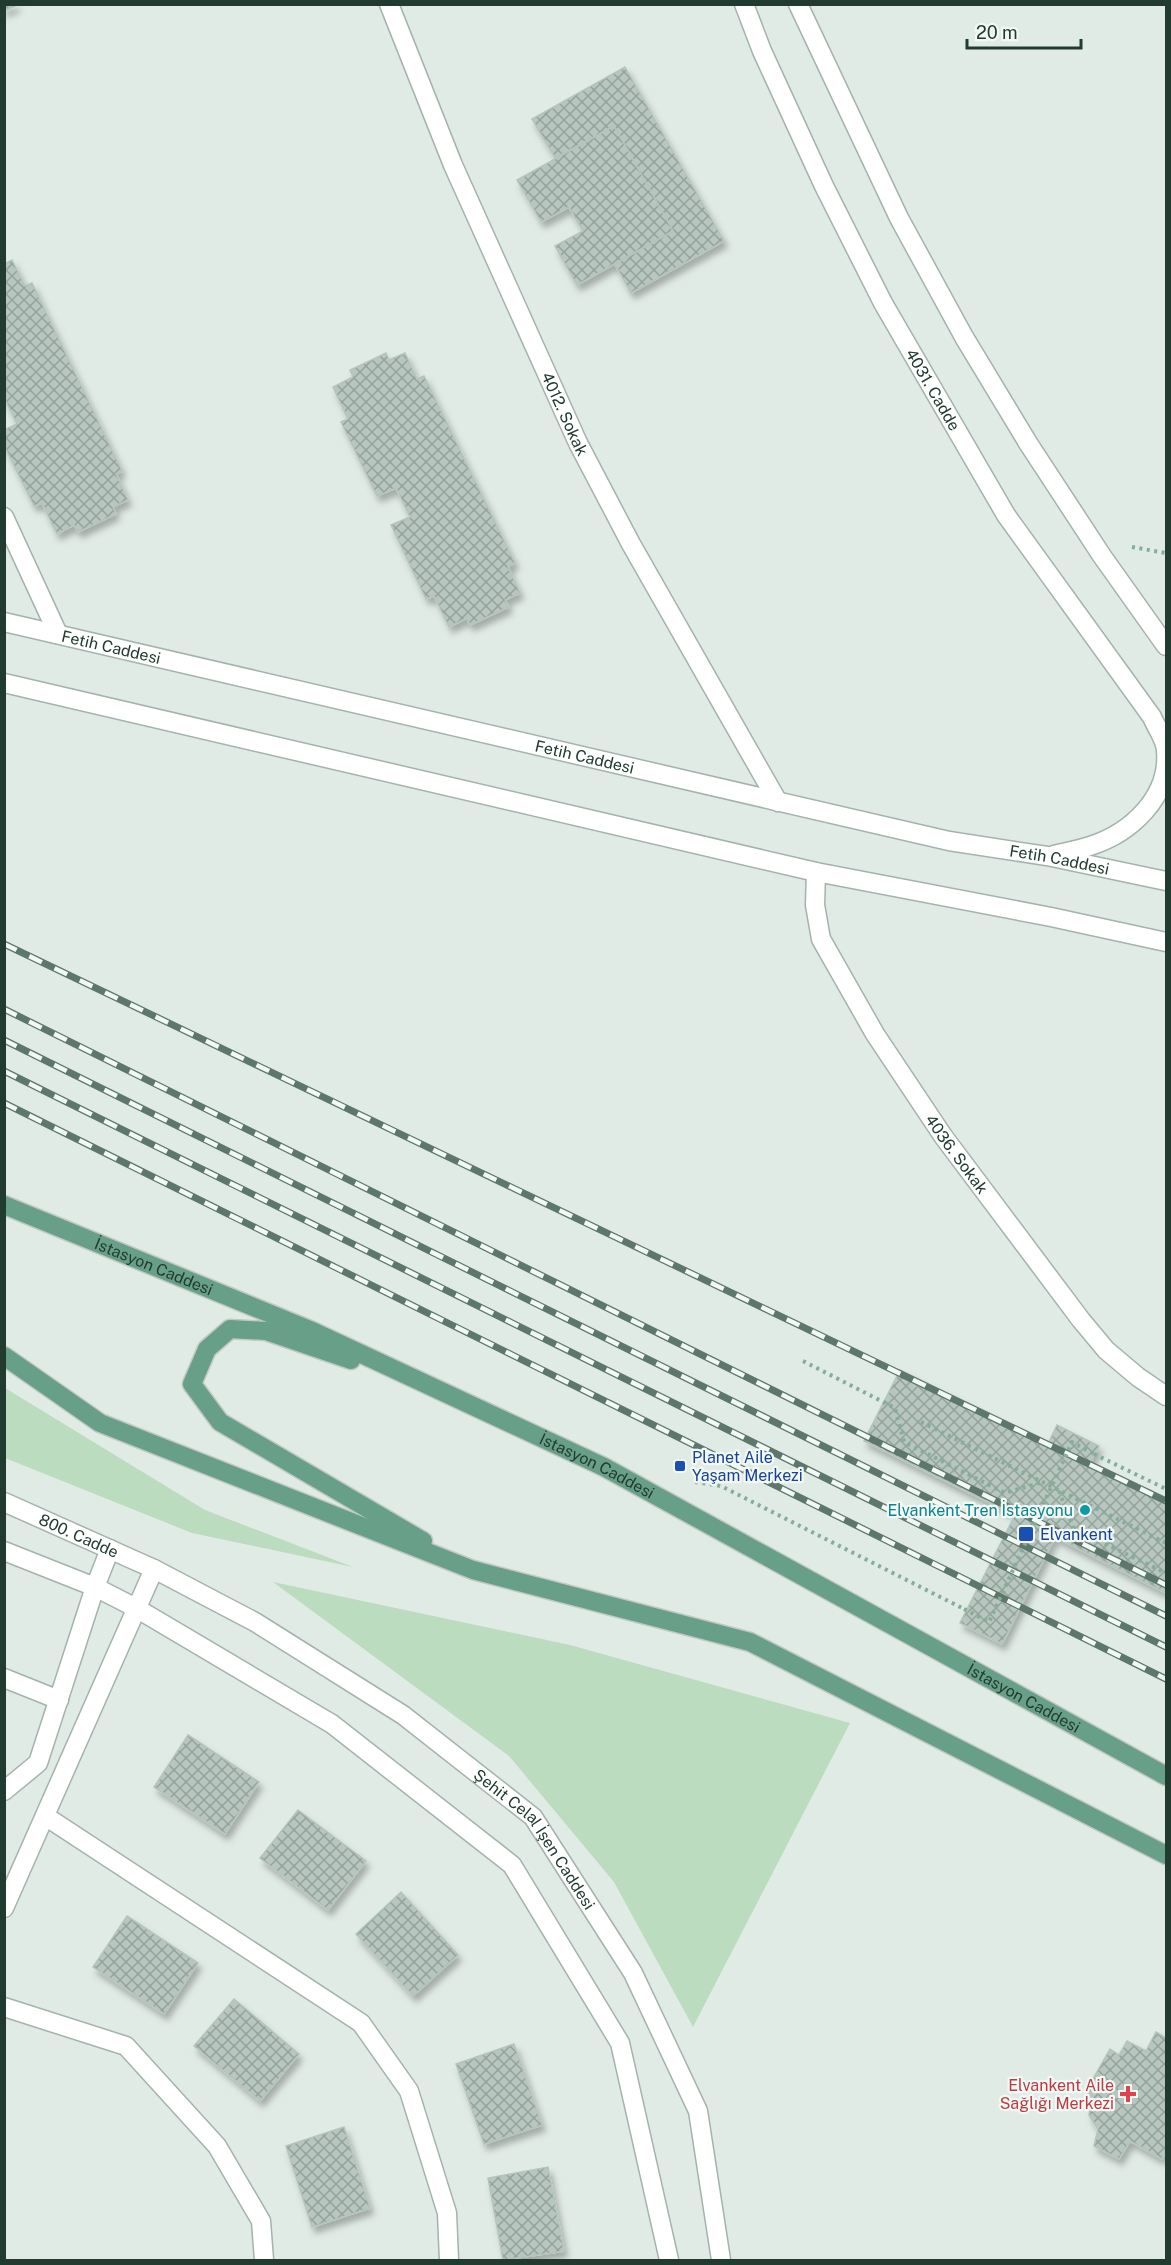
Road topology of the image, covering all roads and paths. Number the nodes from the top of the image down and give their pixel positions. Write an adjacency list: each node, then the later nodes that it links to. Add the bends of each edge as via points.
1 (390, 4): 9 (street, 4012. Sokak, via 453,165 578,443)
2 (744, 4): 10 (street, 4031. Cadde, via 824,186 883,303 1006,515 1152,717 1167,750 1164,782 1149,808 1125,830 1092,846)
3 (798, 4): 7 (street, via 899,218 964,337 1102,556)
4 (4, 517): 6 (street)
5 (4, 622): 6 (street, Fetih Caddesi)
6 (58, 634): 9 (street, Fetih Caddesi)
7 (1167, 646)
8 (4, 683): 11 (street)
9 (778, 802): 10 (street, Fetih Caddesi, via 949,841)
10 (1047, 856): 12 (street, Fetih Caddesi)
11 (816, 872): 13 (street); 18 (street, 4036. Sokak, via 815,905 821,939 887,1052 943,1136 1106,1350)
12 (1167, 881)
13 (1167, 942)
14 (4, 1205): 17 (main road, İstasyon Caddesi, via 310,1330)
15 (4, 1356): 30 (main road, via 100,1423)
16 (803, 1361): 21 (path, via 895,1408 904,1442 995,1488 1005,1493)
17 (416, 1379): 30 (main road, via 266,1331 230,1329 207,1349 192,1384 220,1422); 36 (main road, İstasyon Caddesi, via 604,1467)
18 (1167, 1396)
19 (921, 1422): 21 (path)
20 (686, 1480): 22 (path, bridge, via 721,1486 989,1622)
21 (1043, 1482): 22 (path)
22 (1051, 1486): 23 (path, bridge, via 1072,1442); 24 (path, bridge)
23 (1167, 1489)
24 (1058, 1490): 26 (path); 31 (path, via 1074,1529)
25 (4, 1502): 27 (street, 800. Cadde)
26 (1167, 1543)
27 (110, 1550): 29 (street, 800. Cadde); 32 (street)
28 (4, 1551): 32 (street)
29 (153, 1569): 33 (street); 45 (street, Şehit Celal İşen Caddesi, via 255,1622 403,1715 533,1817 633,1973 699,2111)
30 (473, 1570): 39 (main road, via 750,1642)
31 (1167, 1574)
32 (95, 1587): 33 (street); 35 (street)
33 (135, 1608): 38 (street); 44 (street, Şehit Celal İşen Caddesi, via 332,1724 512,1865 620,2043)
34 (4, 1678): 35 (street)
35 (58, 1700): 37 (street, via 38,1763)
36 (1167, 1776)
37 (4, 1791)
38 (45, 1816): 40 (street); 43 (street, via 362,2024 409,2091 447,2213)
39 (1167, 1855)
40 (4, 1908)
41 (4, 2007): 42 (street, via 126,2046 217,2146 261,2221)
42 (264, 2260)
43 (449, 2260)
44 (669, 2260)
45 (721, 2260)

